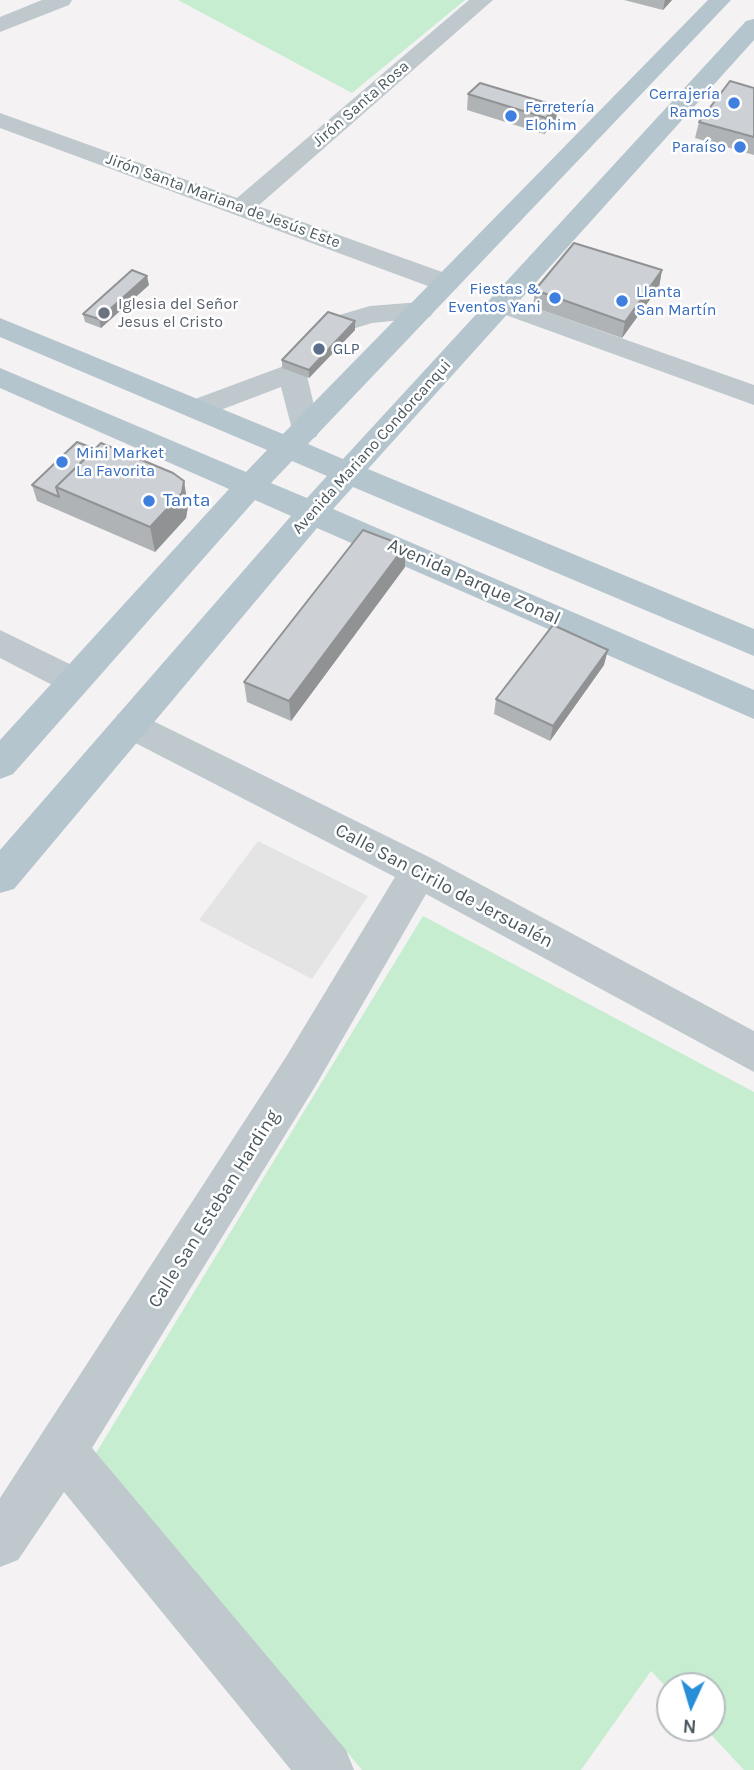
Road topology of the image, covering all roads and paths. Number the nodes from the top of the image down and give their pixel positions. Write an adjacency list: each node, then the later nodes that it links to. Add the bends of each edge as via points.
1 (61, 0): 4 (street)
2 (482, 0): 7 (street, Jirón Santa Rosa)
3 (720, 0): 8 (main road, Avenida Mariano Condorcanqui)
4 (0, 25)
5 (754, 26): 9 (main road, Avenida Mariano Condorcanqui)
6 (0, 120): 7 (street, Jirón Santa Mariana de Jesús Este)
7 (240, 208): 8 (street, Jirón Santa Mariana de Jesús Este)
8 (446, 283): 10 (main road, Avenida Mariano Condorcanqui)
9 (502, 304): 10 (main road, Avenida Mariano Condorcanqui); 14 (street)
10 (448, 322): 11 (street, via 370,315); 16 (main road, Avenida Mariano Condorcanqui); 17 (main road, Avenida Mariano Condorcanqui)
11 (339, 324)
12 (0, 327): 15 (main road)
13 (0, 377): 18 (main road, Avenida Parque Zonal)
14 (754, 395)
15 (197, 410): 16 (main road); 16 (street, via 292,372)
16 (296, 439): 17 (main road); 18 (main road, Avenida Mariano Condorcanqui)
17 (348, 472): 19 (main road); 20 (main road, Avenida Mariano Condorcanqui)
18 (251, 485): 20 (main road, Avenida Parque Zonal); 24 (main road, Avenida Mariano Condorcanqui)
19 (426, 505): 21 (main road); 23 (main road)
20 (313, 511): 21 (main road, Avenida Parque Zonal); 26 (main road, Avenida Mariano Condorcanqui)
21 (392, 546): 25 (main road, Avenida Parque Zonal)
22 (0, 643): 24 (street)
23 (754, 643)
24 (74, 681): 27 (main road, Avenida Mariano Condorcanqui)
25 (754, 705)
26 (131, 724): 28 (street, Calle San Cirilo de Jersualén); 29 (main road, Avenida Mariano Condorcanqui)
27 (0, 764)
28 (419, 871): 30 (street, Calle San Cirilo de Jersualén); 31 (street, Calle San Esteban Harding, via 301,1071)
29 (0, 877)
30 (754, 1053)
31 (62, 1451): 32 (street, Calle San Esteban Harding); 33 (street)
32 (0, 1542)
33 (326, 1770)

